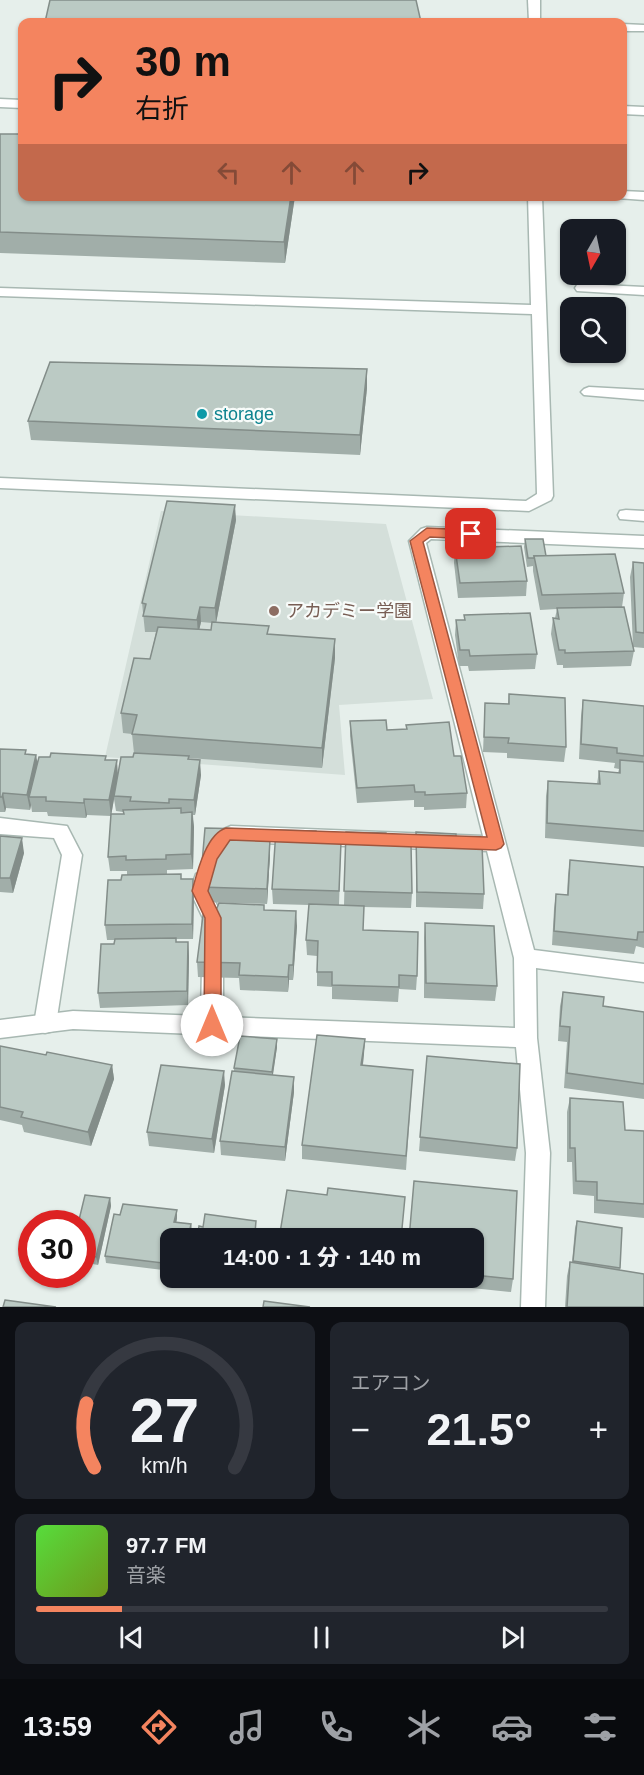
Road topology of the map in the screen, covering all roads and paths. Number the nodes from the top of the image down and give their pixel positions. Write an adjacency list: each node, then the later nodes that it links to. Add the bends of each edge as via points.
1 (534, 0): 2 (street)
2 (535, 18)
3 (627, 27): 4 (street)
4 (644, 28)
5 (0, 103): 6 (street)
6 (18, 104)
7 (627, 110): 8 (street)
8 (644, 111)
9 (627, 195): 10 (street)
10 (644, 196)
11 (536, 201): 15 (street)
12 (582, 288): 13 (street)
13 (644, 291)
14 (0, 292): 15 (street)
15 (538, 310): 18 (street, via 545,496 529,506)
16 (590, 392): 17 (street)
17 (644, 395)
18 (0, 483)
19 (626, 515): 20 (street)
20 (644, 516)
21 (644, 542): 23 (street, via 427,533 417,541)
22 (0, 826): 26 (street, via 60,831 72,855)
23 (496, 844): 24 (street); 27 (street, via 226,834 212,853 200,891 213,918)
24 (525, 958): 25 (street); 29 (street)
25 (644, 973)
26 (45, 1024): 27 (street, via 73,1020); 28 (street)
27 (212, 1025): 29 (street)
28 (0, 1029)
29 (526, 1038): 30 (street, via 537,1153)
30 (533, 1307)

